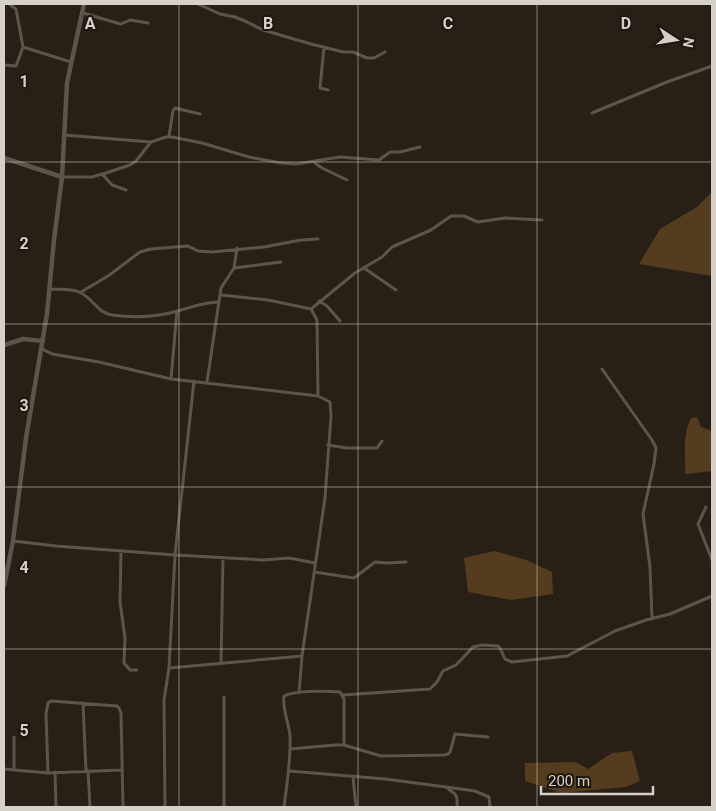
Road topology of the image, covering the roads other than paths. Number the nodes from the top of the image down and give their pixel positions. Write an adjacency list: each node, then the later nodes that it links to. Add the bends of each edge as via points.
1 (9, 4): 6 (street, via 16,9)
2 (84, 4): 4 (main road)
3 (198, 4): 7 (street, via 263,30)
4 (83, 13): 5 (street, via 119,24 130,20); 9 (main road)
5 (148, 23)
6 (23, 47): 9 (street); 10 (street, via 16,66)
7 (324, 47): 8 (street, via 367,58); 12 (street, via 320,88)
8 (385, 52)
9 (71, 62): 15 (main road)
10 (4, 65)
11 (712, 66): 13 (street)
12 (328, 90)
13 (592, 113)
14 (200, 114): 16 (street, via 175,108)
15 (64, 135): 17 (street); 22 (main road)
16 (169, 136): 17 (street); 20 (street, via 268,161)
17 (151, 142): 21 (street, via 130,165)
18 (420, 147): 20 (street, via 390,152 379,160 340,157)
19 (4, 158): 22 (main road)
20 (315, 162): 23 (street)
21 (102, 174): 22 (street); 24 (street, via 112,185)
22 (62, 177): 31 (main road)
23 (347, 180)
24 (126, 190)
25 (542, 220): 30 (street, via 505,218 478,222 464,216 451,216 431,230 392,247)
26 (318, 239): 27 (street)
27 (237, 248): 29 (street); 33 (street, via 212,252 188,246 151,248)
28 (280, 262): 29 (street)
29 (234, 268): 34 (street, via 221,288)
30 (363, 268): 32 (street); 35 (street)
31 (50, 289): 33 (street); 40 (main road)
32 (396, 290)
33 (81, 292): 38 (street, via 110,315 142,317)
34 (221, 295): 36 (street); 37 (street)
35 (318, 301): 37 (street); 39 (street)
36 (219, 302): 38 (street, via 202,303); 46 (street)
37 (311, 309): 47 (street, via 317,320)
38 (177, 311): 44 (street)
39 (340, 321)
40 (43, 340): 41 (main road, via 23,339); 42 (main road)
41 (4, 345)
42 (42, 349): 44 (street, via 52,354); 51 (main road)
43 (602, 369): 61 (street, via 656,448 644,514)
44 (171, 379): 45 (street)
45 (194, 381): 46 (street); 53 (street)
46 (207, 382): 47 (street)
47 (318, 396): 49 (street, via 330,402)
48 (382, 441): 49 (street, via 377,448)
49 (328, 446): 57 (street, via 325,498)
50 (706, 507): 55 (street, via 698,524)
51 (13, 540): 52 (street); 59 (main road)
52 (121, 551): 53 (street); 65 (street, via 124,663 130,670)
53 (175, 555): 54 (street); 64 (street)
54 (223, 558): 57 (street, via 289,558); 63 (street)
55 (712, 560)
56 (406, 562): 58 (street, via 375,562 354,578)
57 (315, 563): 58 (street)
58 (314, 572): 62 (street)
59 (4, 586)
60 (712, 596): 61 (street)
61 (652, 619): 67 (street, via 615,631 567,656 512,662 505,659 498,646 482,645 473,647 456,665 443,671 430,688)
62 (302, 656): 63 (street); 66 (street)
63 (221, 664): 64 (street)
64 (169, 668): 86 (street, via 164,700)
65 (137, 670)
66 (298, 693): 67 (street, via 340,692); 73 (street, via 287,694 284,699)
67 (343, 695): 72 (street)
68 (224, 697): 87 (street)
69 (83, 703): 76 (street, via 119,708); 77 (street); 79 (street, via 48,703)
70 (14, 737): 75 (street)
71 (488, 737): 72 (street, via 455,734 450,752 444,755 381,756)
72 (344, 745): 73 (street)
73 (290, 749): 78 (street)
74 (4, 769): 75 (street)
75 (14, 770): 79 (street)
76 (122, 770): 77 (street); 85 (street)
77 (87, 771): 80 (street); 84 (street)
78 (289, 771): 81 (street); 88 (street)
79 (48, 772): 80 (street)
80 (55, 772): 83 (street)
81 (353, 777): 82 (street); 89 (street)
82 (446, 787): 90 (street, via 455,794); 91 (street, via 480,792 488,797)
83 (56, 807)
84 (90, 807)
85 (123, 807)
86 (165, 807)
87 (224, 807)
88 (284, 807)
89 (356, 807)
90 (457, 807)
91 (490, 807)

